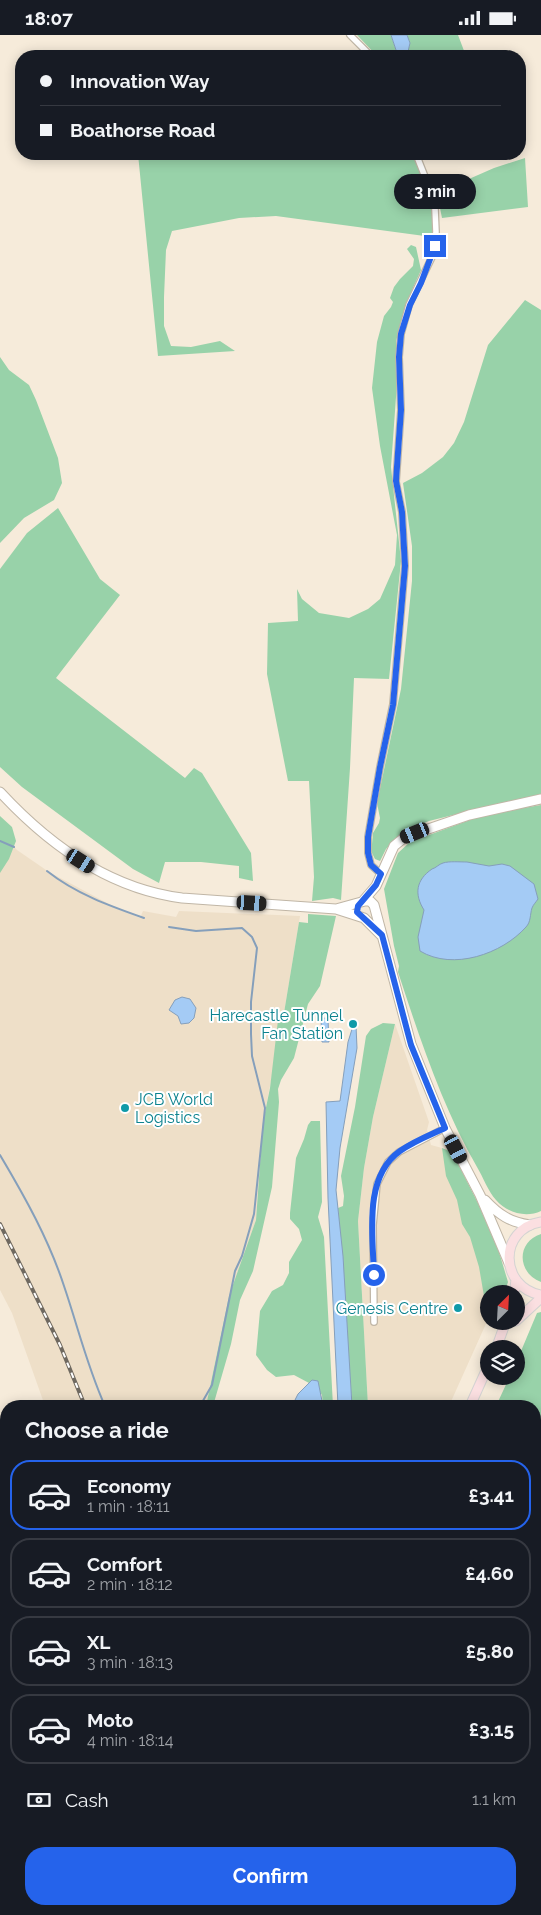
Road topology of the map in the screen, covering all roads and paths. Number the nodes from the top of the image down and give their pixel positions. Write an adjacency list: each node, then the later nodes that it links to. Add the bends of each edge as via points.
1 (350, 35): 2 (street)
2 (365, 50)
3 (418, 160): 6 (street, via 436,209 436,232 432,257 401,334 399,357 401,410 396,481 402,512 405,566 393,705 368,837 371,865)
4 (0, 792): 9 (street, via 33,827 68,853 130,886 164,896)
5 (541, 799): 6 (street, via 469,815 405,837 394,846)
6 (381, 874): 7 (street)
7 (376, 885): 8 (street); 10 (street)
8 (361, 902): 9 (street); 10 (street, via 370,901); 11 (street, via 357,909)
9 (336, 909): 11 (street)
10 (375, 910): 11 (street, via 371,917); 12 (street)
11 (362, 917): 12 (street)
12 (382, 935): 13 (street, via 411,1045)
13 (445, 1128): 14 (street); 22 (street, via 399,1152 380,1176 375,1193 373,1225)
14 (480, 1195): 16 (street, via 505,1218); 17 (street)
15 (541, 1221): 16 (main road)
16 (530, 1225): 17 (main road, via 514,1238)
17 (509, 1263): 18 (main road)
18 (516, 1280): 19 (main road); 20 (main road, via 527,1291)
19 (515, 1285)
20 (541, 1297): 21 (main road)
21 (525, 1312)
22 (374, 1322)
23 (503, 1330): 25 (main road)
24 (508, 1330): 25 (main road)
25 (501, 1338)
26 (480, 1384): 27 (main road)
27 (473, 1400)

